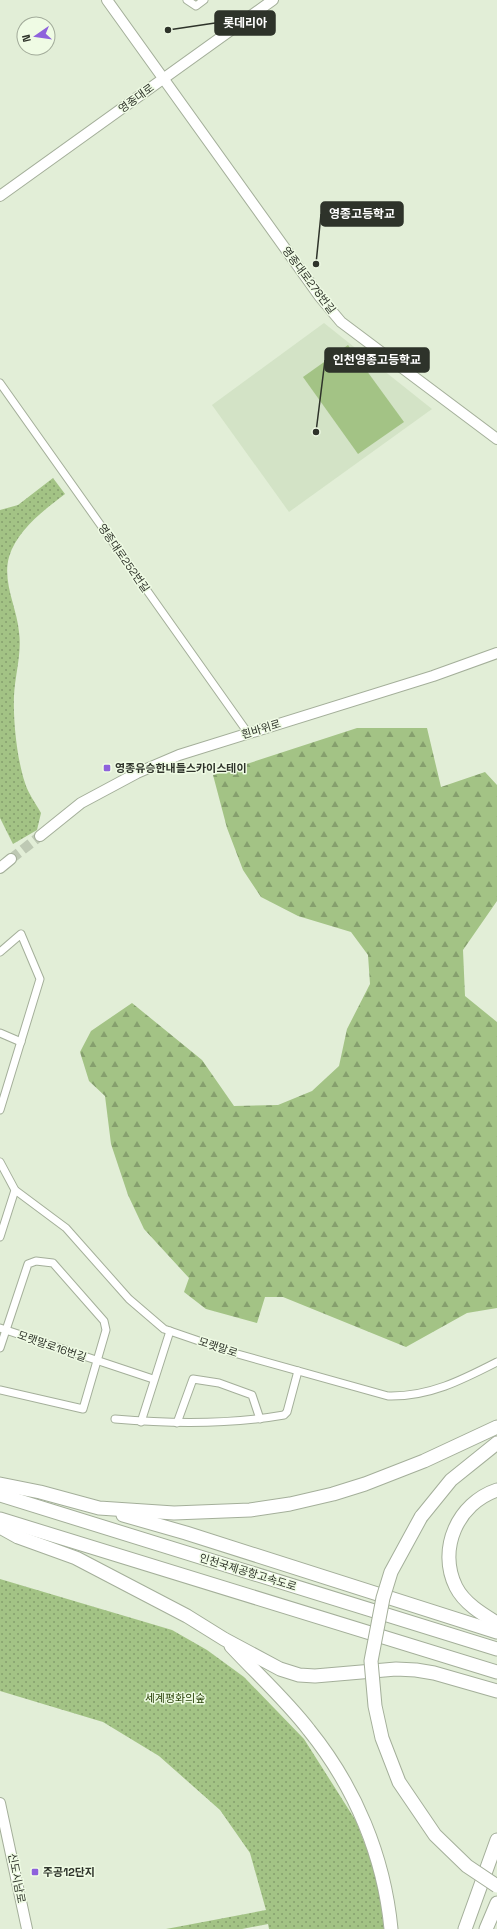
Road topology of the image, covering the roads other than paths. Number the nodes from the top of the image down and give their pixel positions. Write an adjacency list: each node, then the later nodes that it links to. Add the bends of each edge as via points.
1 (108, 0): 5 (street, 영종대로278번길)
2 (187, 0): 3 (street, via 196,6)
3 (204, 0)
4 (273, 0): 5 (street, 영종대로)
5 (164, 78): 6 (street, 영종대로); 8 (street, 영종대로278번길, via 320,297 341,322)
6 (0, 196)
7 (0, 383): 10 (street, 영종대로252번길)
8 (497, 440)
9 (497, 653): 10 (street, 흰바위로, via 433,676)
10 (248, 733): 11 (street, 흰바위로, via 179,755 137,773 81,803)
11 (40, 836)
12 (11, 859): 13 (street)
13 (0, 868)
14 (0, 952): 16 (street, via 21,934 40,979)
15 (0, 1033): 16 (street)
16 (21, 1042): 17 (street)
17 (0, 1110)
18 (0, 1162): 19 (street, 모랫말로)
19 (14, 1190): 20 (street); 22 (street, 모랫말로, via 66,1228 129,1299 164,1329)
20 (0, 1237)
21 (3, 1329): 23 (street, 모랫말로16번길); 24 (street, 모랫말로16번길); 24 (street, 모랫말로16번길, via 28,1264 36,1261 53,1263 104,1321 106,1330)
22 (170, 1331): 26 (street, 모랫말로); 27 (street)
23 (0, 1348)
24 (98, 1361): 27 (street, 모랫말로16번길); 28 (street, 모랫말로16번길, via 83,1409)
25 (497, 1362): 26 (street, 모랫말로, via 465,1379 431,1392 407,1397 388,1396)
26 (298, 1371): 30 (street, via 287,1412 284,1415)
27 (153, 1379): 31 (street)
28 (0, 1390)
29 (115, 1419): 31 (street)
30 (260, 1419): 32 (street, via 228,1423); 32 (street, via 252,1395 219,1383 192,1379)
31 (141, 1422): 32 (street)
32 (177, 1423)
33 (497, 1426): 38 (highway, via 386,1476 333,1494 290,1504 209,1513)
34 (497, 1444): 49 (highway, bridge, via 452,1480 421,1517 391,1572 383,1598 371,1660 375,1706 382,1738 400,1782 435,1835 467,1866)
35 (0, 1484): 38 (highway)
36 (497, 1490): 41 (highway, via 484,1494 470,1506 456,1523 449,1547 450,1568 457,1588 475,1609)
37 (0, 1496): 44 (highway, 인천국제공항고속도로)
38 (99, 1508): 42 (highway, via 194,1535)
39 (0, 1519): 45 (highway, 인천국제공항고속도로)
40 (0, 1527): 43 (highway, via 18,1537 76,1558 188,1616)
41 (497, 1623)
42 (497, 1632)
43 (224, 1639): 46 (highway, via 280,1670 299,1675 331,1676 389,1669 416,1670 434,1672); 52 (highway, via 308,1729 324,1749 352,1794 377,1854)
44 (497, 1649)
45 (497, 1672)
46 (497, 1691)
47 (0, 1803): 51 (street, 신도시남로)
48 (497, 1840): 53 (highway)
49 (497, 1886)
50 (497, 1903): 54 (highway)
51 (27, 1929)
52 (391, 1929)
53 (465, 1929)
54 (486, 1929)

